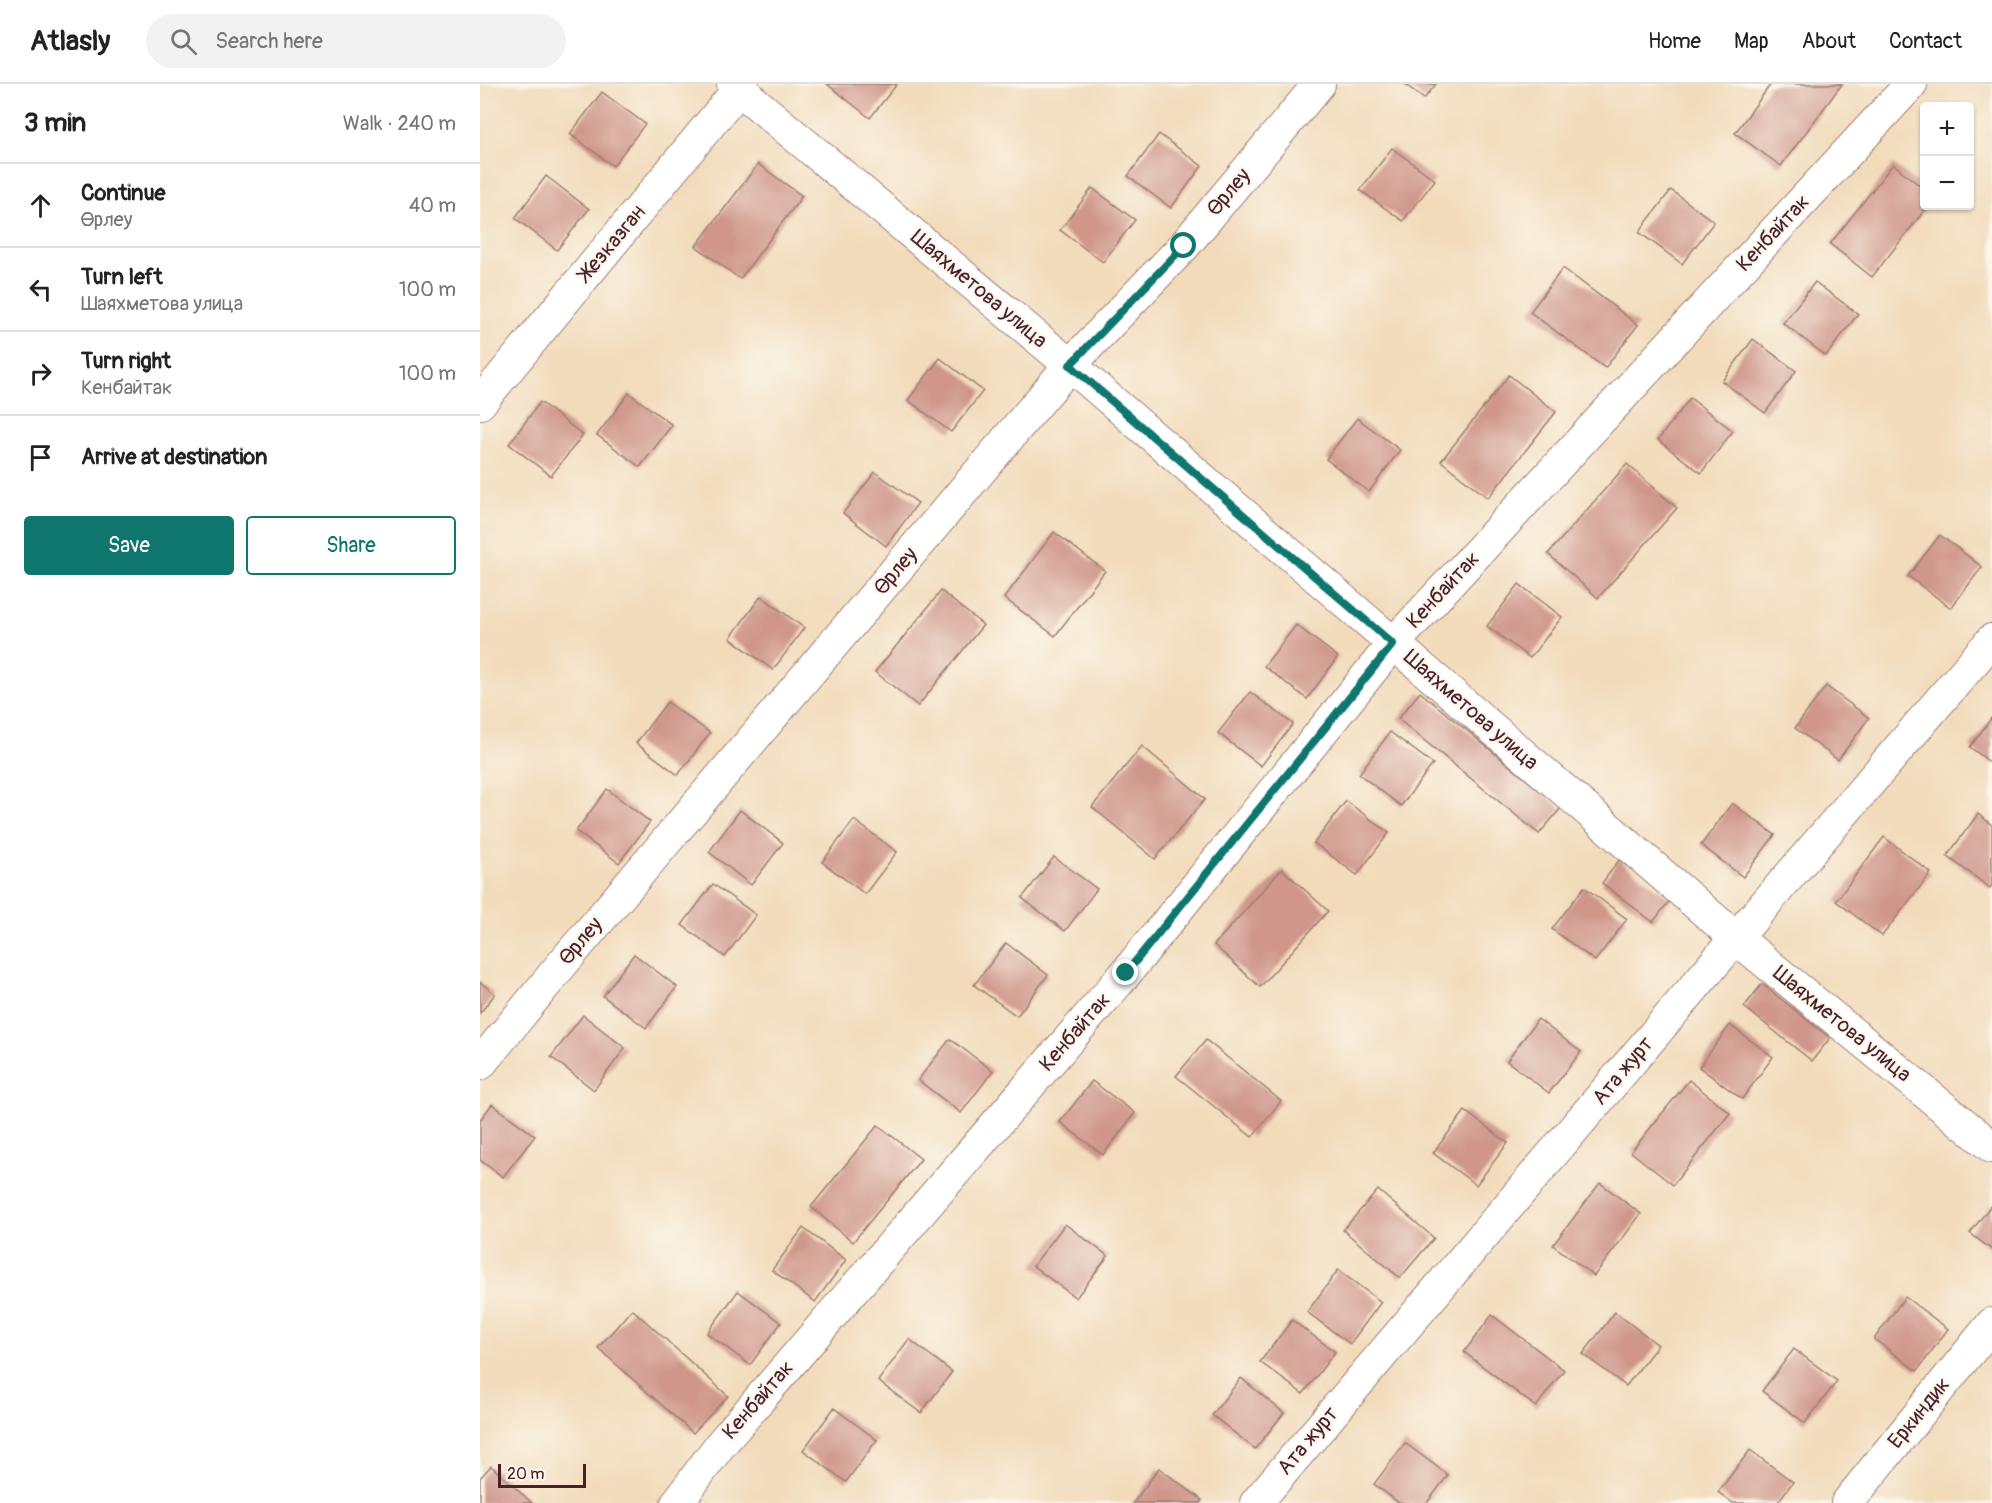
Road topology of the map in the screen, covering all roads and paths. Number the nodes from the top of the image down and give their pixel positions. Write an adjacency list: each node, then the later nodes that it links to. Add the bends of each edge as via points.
1 (1319, 84): 4 (street, Өрлеу, via 1184,246)
2 (1911, 84): 7 (street, Кенбайтак)
3 (738, 86): 4 (street, Шаяхметова улица); 5 (street, Жезказган)
4 (1070, 365): 7 (street, Шаяхметова улица); 9 (street, Өрлеу)
5 (480, 403)
6 (1992, 640): 8 (street, Ата журт)
7 (1393, 644): 8 (street, Шаяхметова улица); 12 (street, Кенбайтак, via 1126,973 720,1445)
8 (1736, 938): 10 (street, Шаяхметова улица); 13 (street, Ата журт)
9 (480, 1064)
10 (1992, 1147)
11 (1992, 1323): 14 (street, Еркиндик)
12 (677, 1503)
13 (1256, 1503)
14 (1847, 1503)

